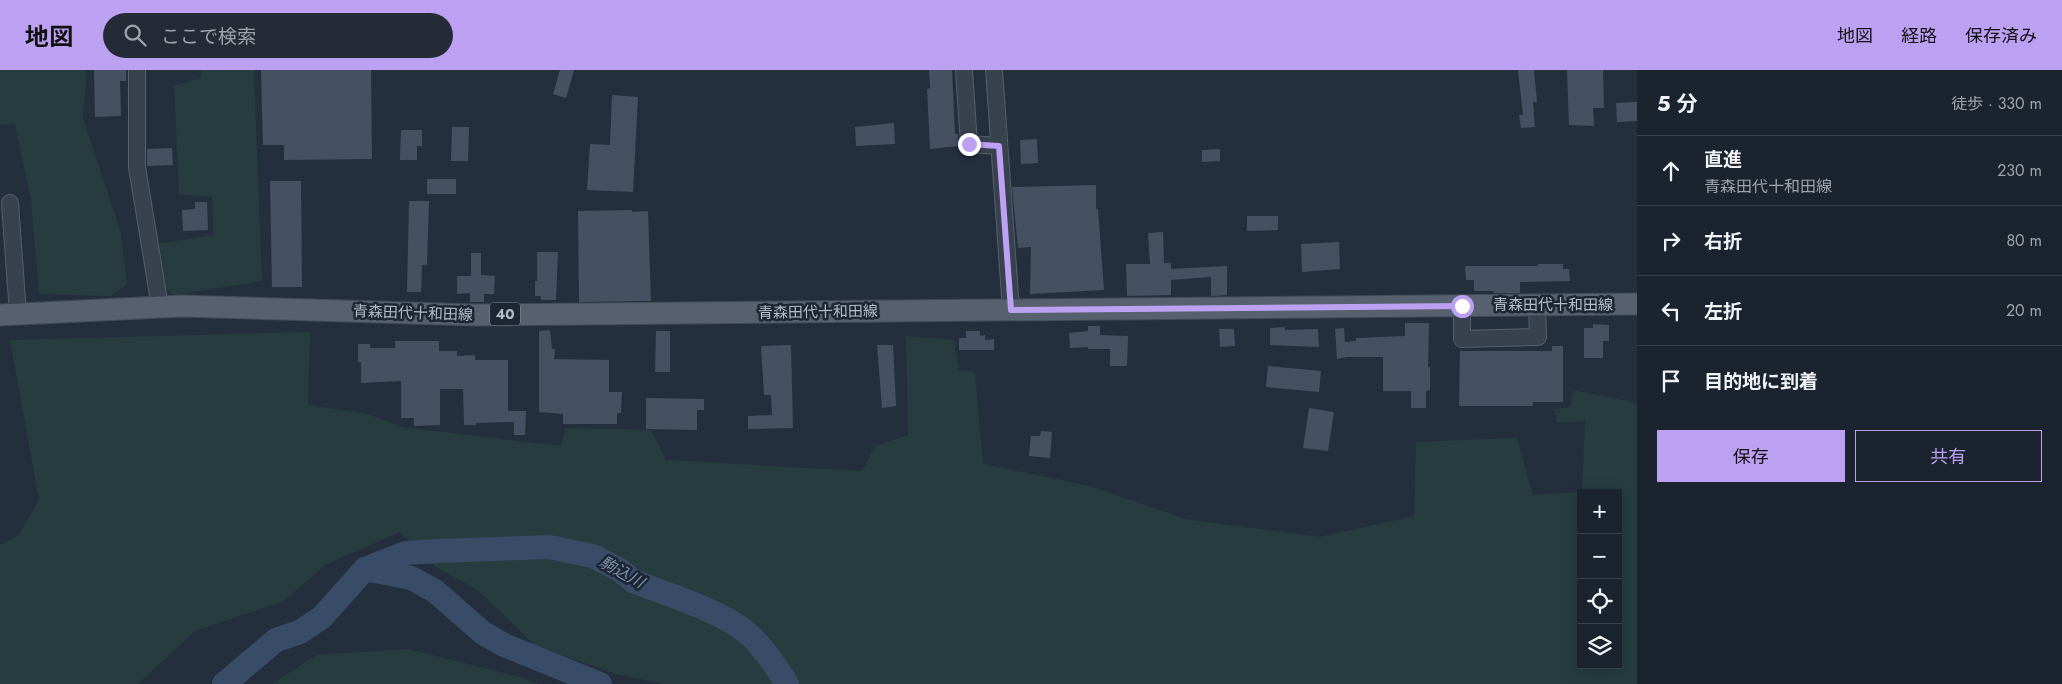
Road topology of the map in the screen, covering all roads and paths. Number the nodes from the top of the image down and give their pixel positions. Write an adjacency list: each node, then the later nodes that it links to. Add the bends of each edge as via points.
1 (137, 70): 9 (street, via 137,167)
2 (964, 70): 4 (street, via 969,144)
3 (994, 70): 4 (street)
4 (999, 146): 10 (street)
5 (10, 203): 11 (street)
6 (1637, 304): 7 (main road, 青森田代十和田線 / 40)
7 (1537, 305): 8 (main road, 青森田代十和田線 / 40); 8 (street, via 1538,336 1462,339)
8 (1462, 306): 10 (main road, 青森田代十和田線 / 40)
9 (160, 307): 10 (main road, 青森田代十和田線 / 40, via 475,314); 11 (main road, 青森田代十和田線 / 40)
10 (1011, 310)
11 (9, 314)

